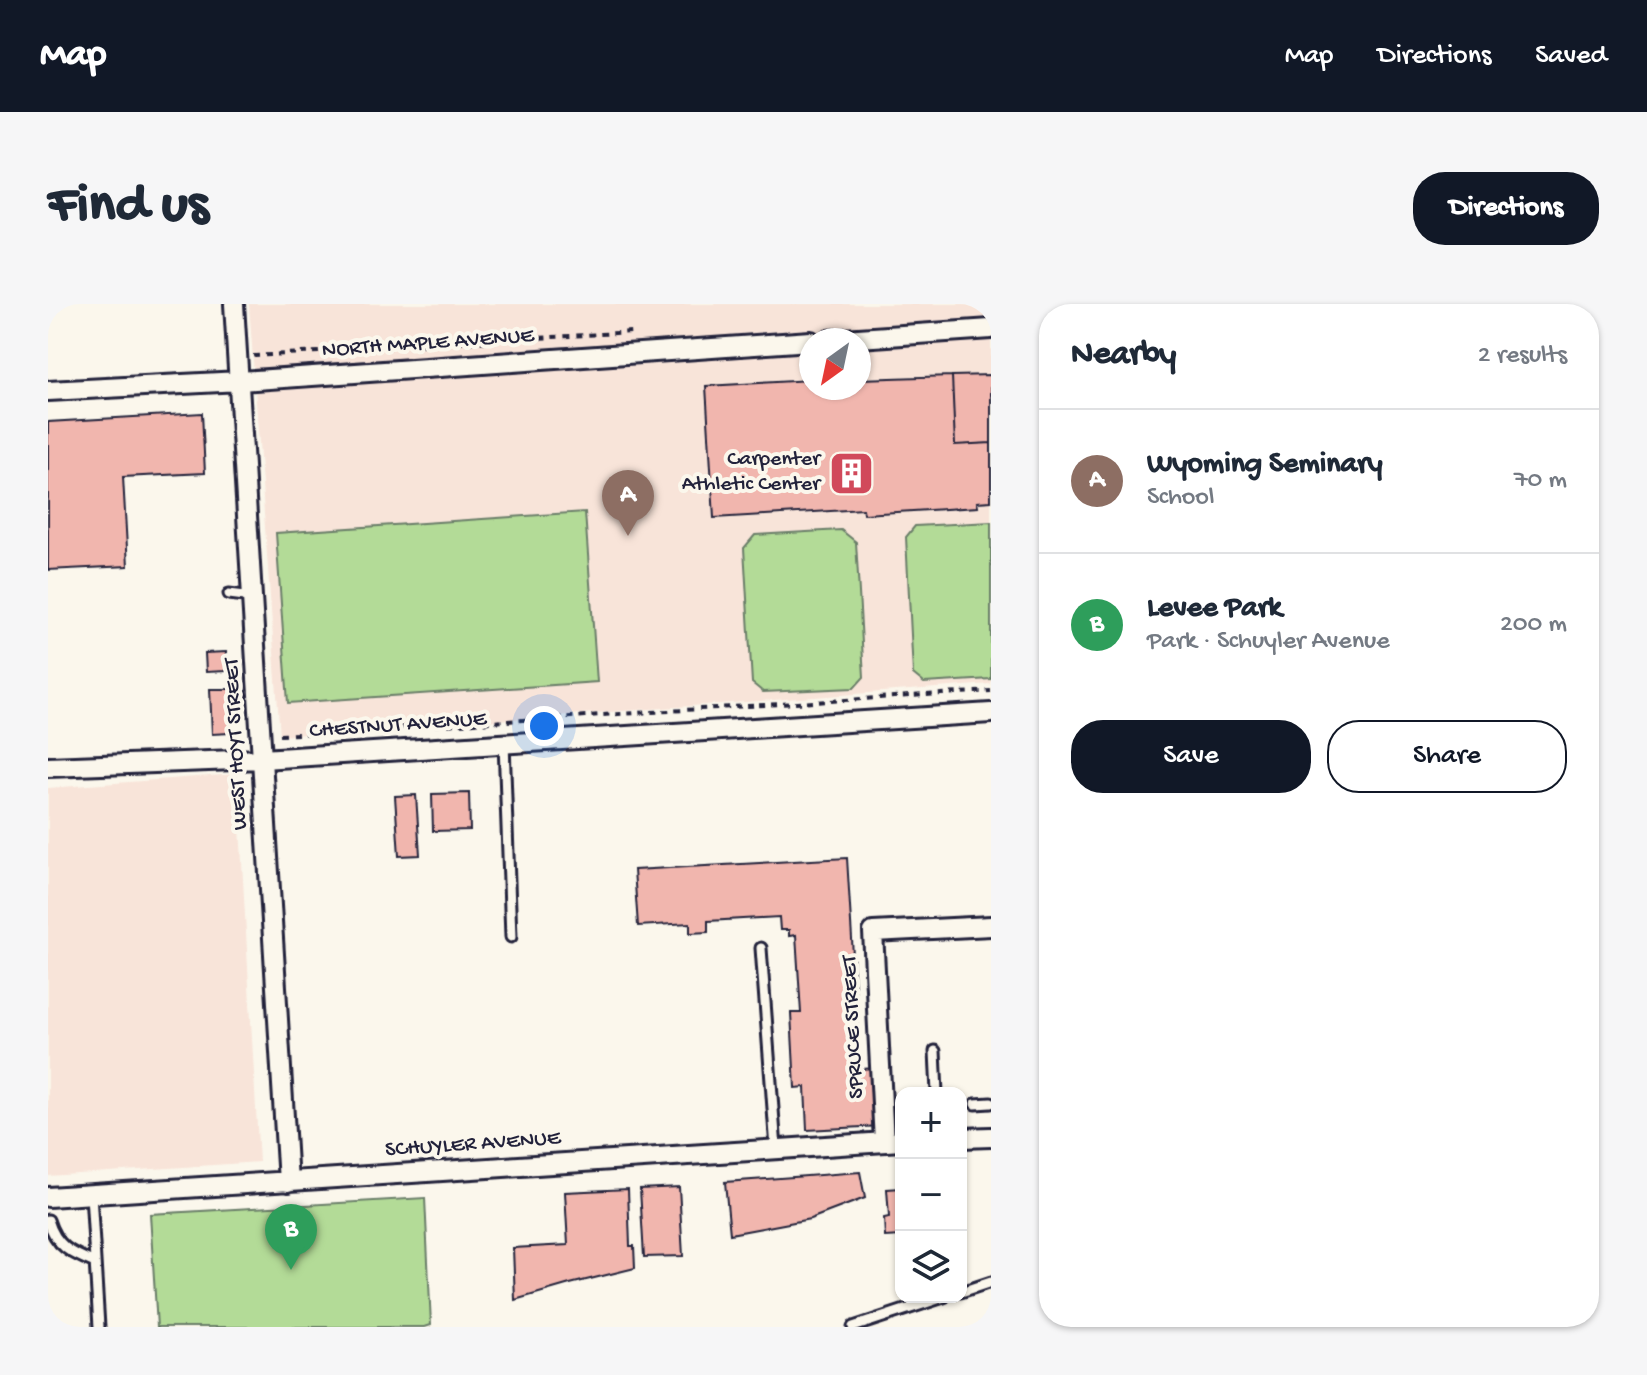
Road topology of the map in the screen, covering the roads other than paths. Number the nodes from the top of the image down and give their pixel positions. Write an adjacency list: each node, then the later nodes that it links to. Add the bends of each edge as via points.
1 (234, 304): 5 (street, WEST HOYT STREET)
2 (991, 329): 3 (street)
3 (871, 337)
4 (799, 342): 5 (street, NORTH MAPLE AVENUE)
5 (240, 381): 6 (street, NORTH MAPLE AVENUE); 8 (street, WEST HOYT STREET)
6 (48, 391)
7 (229, 594): 8 (lane)
8 (253, 597): 11 (street, WEST HOYT STREET)
9 (991, 713): 10 (street, CHESTNUT AVENUE)
10 (504, 743): 11 (street, CHESTNUT AVENUE); 14 (lane)
11 (262, 759): 12 (street, CHESTNUT AVENUE); 24 (street, WEST HOYT STREET)
12 (48, 767)
13 (991, 926): 22 (street, SPRUCE STREET, via 873,932)
14 (511, 937)
15 (761, 948): 23 (lane)
16 (935, 1051): 17 (lane)
17 (937, 1087)
18 (991, 1103): 19 (lane)
19 (975, 1104)
20 (991, 1137): 21 (street)
21 (967, 1138)
22 (892, 1141): 23 (street, SCHUYLER AVENUE)
23 (776, 1149): 24 (street, SCHUYLER AVENUE)
24 (288, 1182): 25 (street, SCHUYLER AVENUE)
25 (91, 1194): 26 (street, SCHUYLER AVENUE); 28 (lane)
26 (48, 1197)
27 (48, 1220): 28 (lane, via 66,1250)
28 (95, 1263): 32 (lane)
29 (991, 1282): 30 (lane)
30 (967, 1290)
31 (926, 1303): 33 (lane)
32 (99, 1327)
33 (853, 1327)

